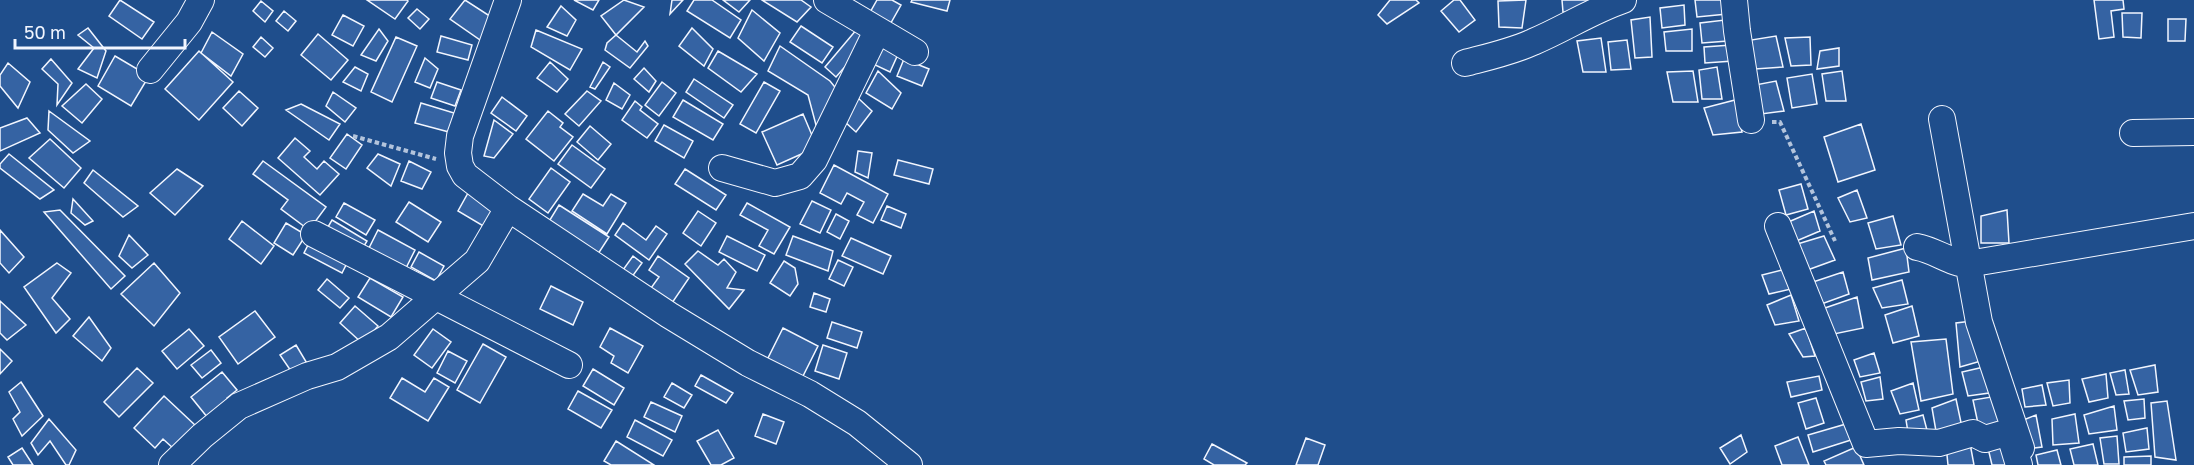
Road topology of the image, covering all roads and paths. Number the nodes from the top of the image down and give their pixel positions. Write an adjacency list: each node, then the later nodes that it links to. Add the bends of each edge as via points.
1 (201, 0): 9 (street, via 189,22)
2 (508, 0): 15 (street, via 460,136)
3 (826, 0): 6 (street)
4 (1623, 0): 8 (street, via 1533,42)
5 (1734, 0): 11 (street)
6 (877, 31): 7 (street); 16 (street, via 814,160 800,176 775,183)
7 (915, 52)
8 (1465, 63)
9 (150, 70)
10 (1942, 119): 23 (street)
11 (1751, 120): 21 (path, via 1780,122)
12 (2194, 132): 13 (street)
13 (2133, 133)
14 (353, 136): 15 (path)
15 (460, 166): 17 (street, via 470,180)
16 (722, 168)
17 (508, 208): 24 (street, via 477,261); 27 (street, via 669,315 857,423)
18 (1778, 226): 28 (street, via 1866,444 1938,443 1973,433 1985,439 2008,432)
19 (2194, 226): 23 (street)
20 (314, 234): 24 (street)
21 (1834, 241)
22 (1917, 247): 23 (street)
23 (1968, 264): 29 (street, via 1979,322)
24 (435, 298): 25 (street); 26 (street, via 389,337 337,367 239,405)
25 (569, 365)
26 (172, 465)
27 (909, 465)
28 (2019, 465)
29 (2027, 465)

